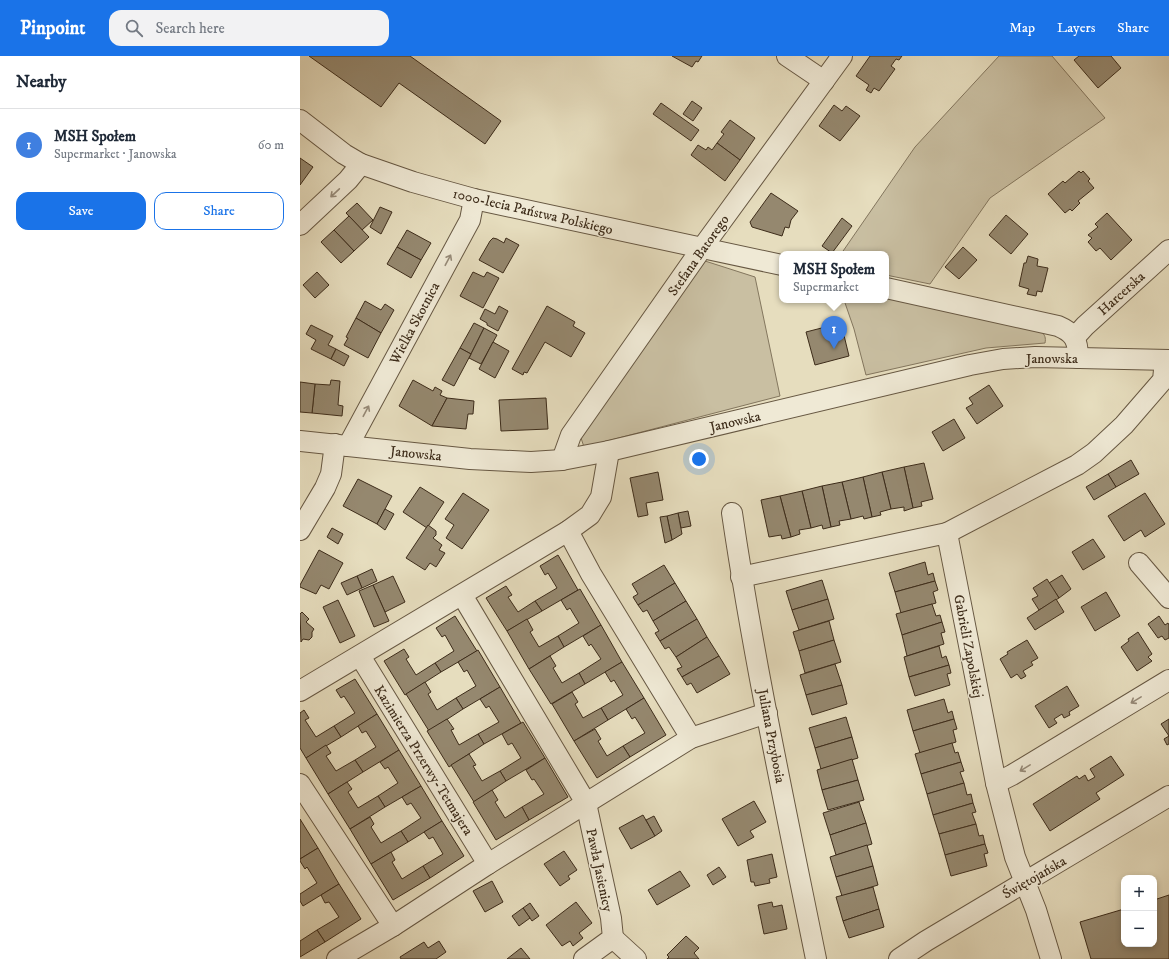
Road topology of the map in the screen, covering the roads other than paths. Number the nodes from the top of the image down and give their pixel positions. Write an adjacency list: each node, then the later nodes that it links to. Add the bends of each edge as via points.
1 (787, 56): 3 (street)
2 (842, 56): 3 (street, Stefana Batorego)
3 (824, 80): 8 (street, Stefana Batorego)
4 (300, 120): 5 (street, 1000-lecia Państwa Polskiego)
5 (361, 164): 6 (street, 1000-lecia Państwa Polskiego); 7 (street, one-way to 7, via 348,180)
6 (474, 199): 8 (street, 1000-lecia Państwa Polskiego); 16 (street, Wielka Skotnica, one-way to 6, via 470,220)
7 (300, 225)
8 (702, 248): 10 (street, 1000-lecia Państwa Polskiego); 18 (street, Stefana Batorego, via 571,435)
9 (1169, 250): 12 (street, Harcerska)
10 (779, 264)
11 (889, 289): 12 (street, via 1058,326)
12 (1075, 337): 13 (street)
13 (1078, 358): 14 (street, Janowska); 17 (street, Janowska, via 1003,359 970,365)
14 (1167, 360): 22 (street, via 1162,380 1124,425 1094,453 1077,465)
15 (300, 441): 16 (street, Janowska)
16 (341, 445): 18 (street, Janowska, via 470,459 531,462); 20 (street, Wielka Skotnica, via 325,488)
17 (608, 451): 18 (street, Janowska); 21 (street, via 601,497 590,515)
18 (562, 460)
19 (732, 513): 24 (street, Juliana Przybosia)
20 (300, 530)
21 (568, 532): 25 (street); 31 (street)
22 (947, 533): 24 (street); 32 (street, Gabrieli Zapolskiej)
23 (1139, 563): 26 (street)
24 (741, 577): 30 (street, Juliana Przybosia)
25 (462, 594): 27 (street); 35 (street)
26 (1169, 598)
27 (360, 656): 29 (street); 36 (street, Kazimierza Przerwy-Tetmajera)
28 (1169, 680): 32 (street, one-way to 32)
29 (300, 691)
30 (767, 713): 31 (street); 43 (street, Juliana Przybosia)
31 (691, 738): 35 (street)
32 (996, 783): 37 (street, Gabrieli Zapolskiej, via 1015,857)
33 (300, 784): 38 (street)
34 (1169, 796): 37 (street, Świętojańska)
35 (586, 803): 36 (street); 39 (street, Pawła Jasienicy)
36 (488, 864): 38 (street)
37 (1025, 882): 44 (street, Świętojańska); 45 (street, Gabrieli Zapolskiej)
38 (393, 926): 40 (street)
39 (613, 938): 41 (street); 42 (street)
40 (337, 959)
41 (584, 959)
42 (636, 959)
43 (816, 959)
44 (899, 959)
45 (1051, 959)

